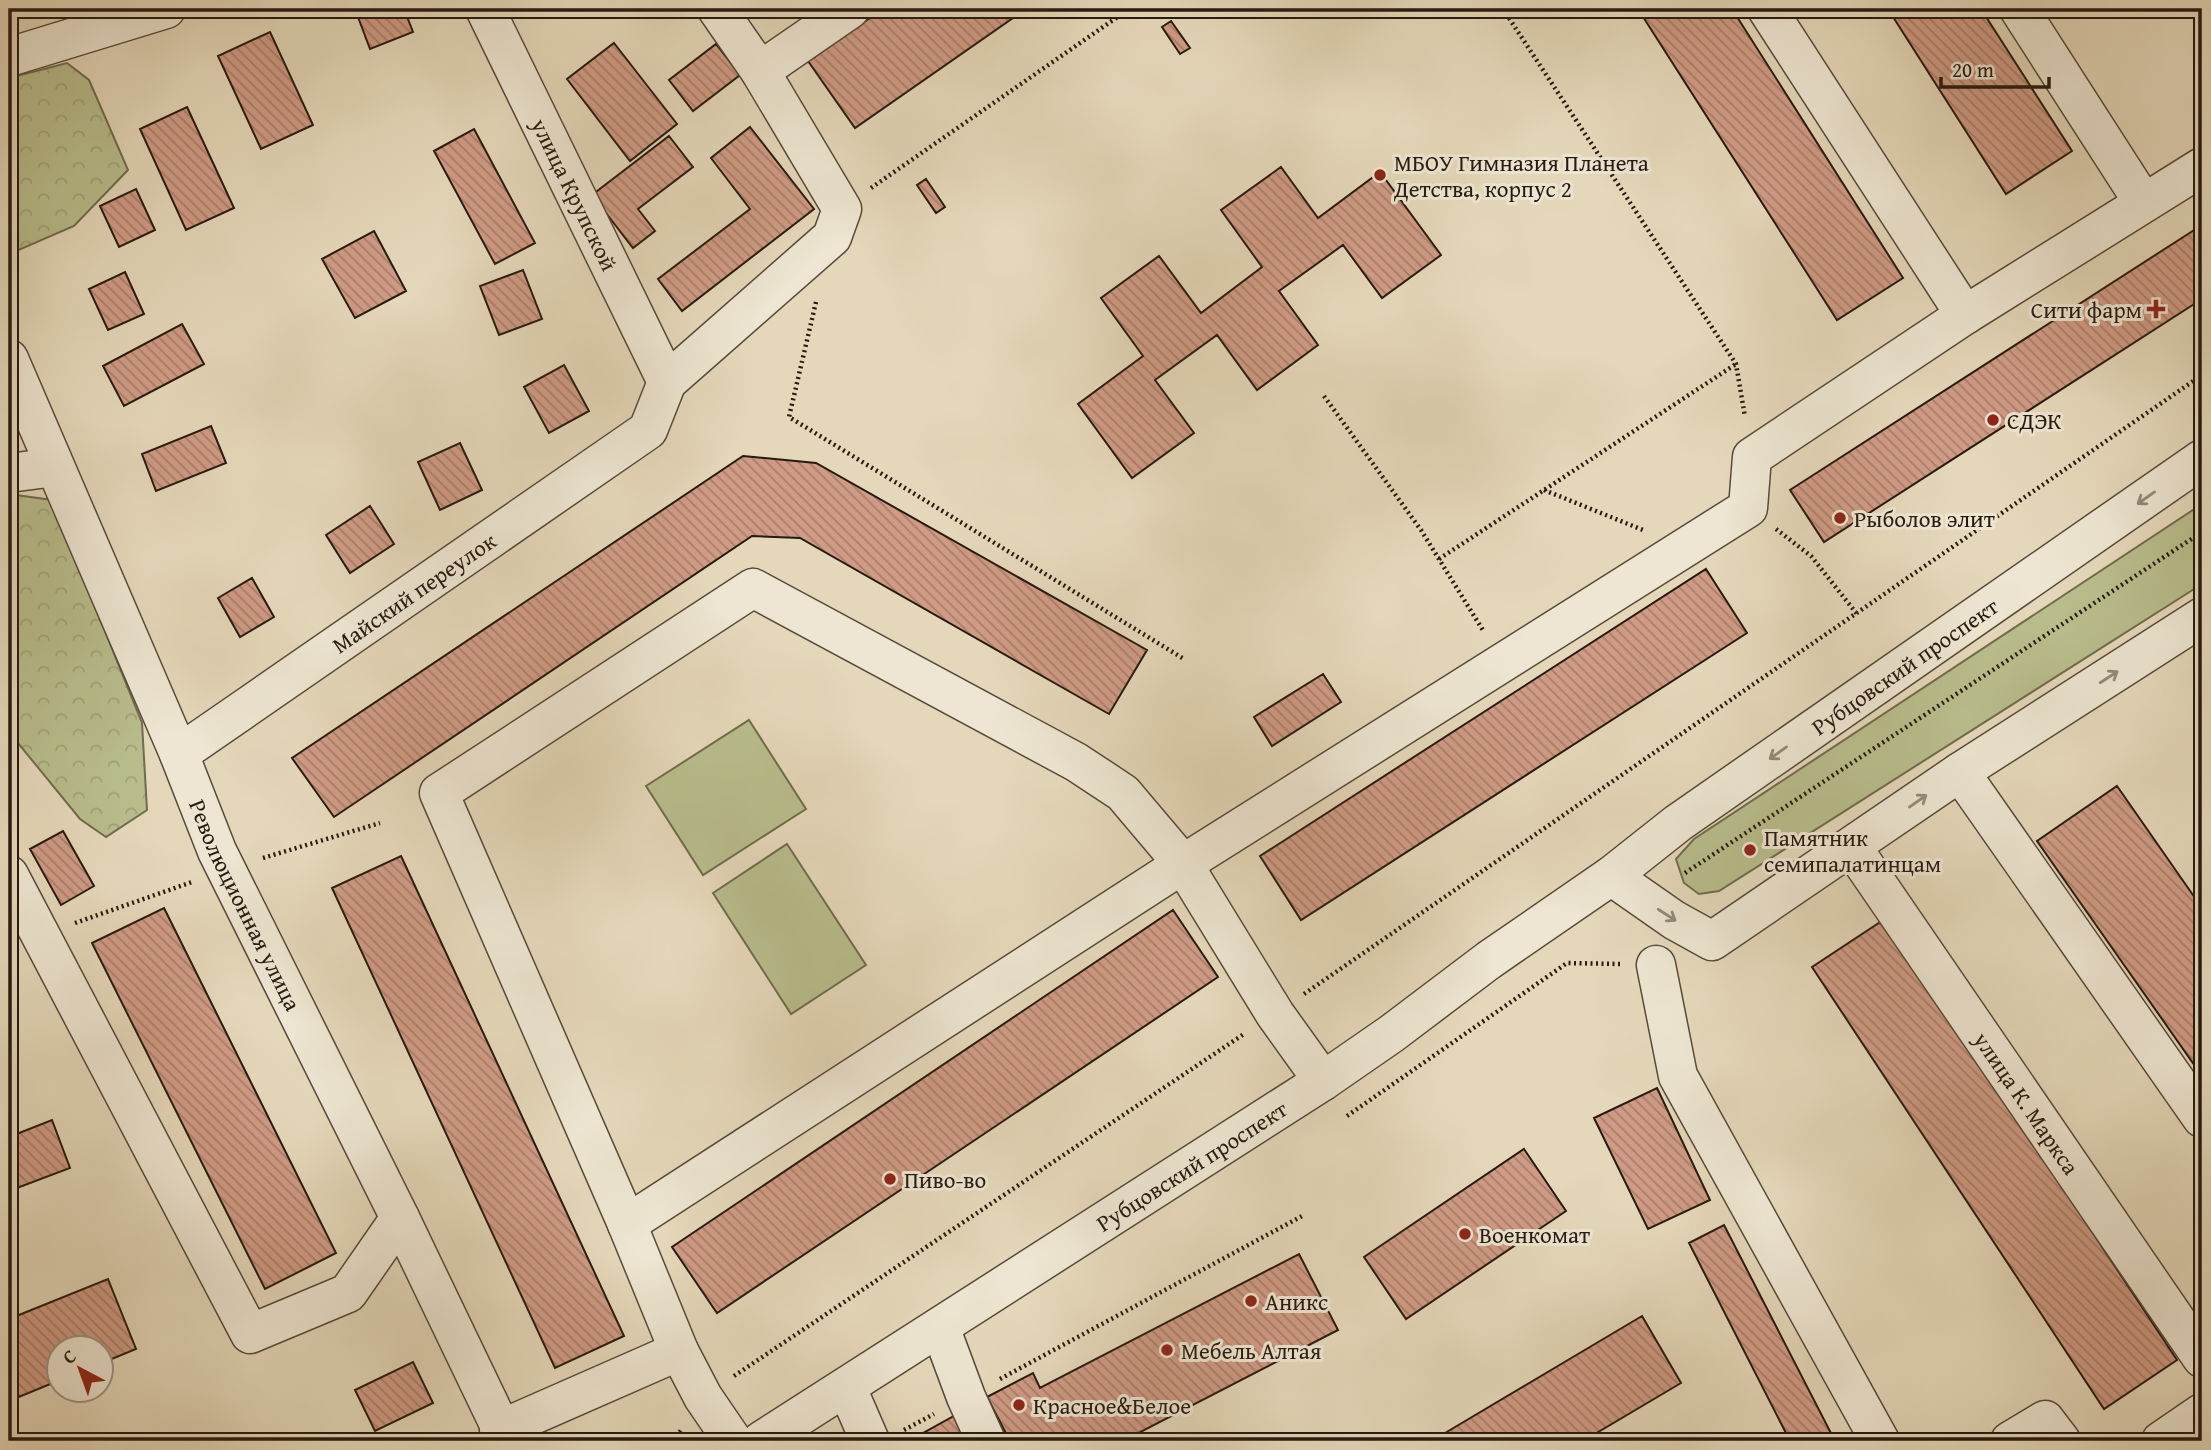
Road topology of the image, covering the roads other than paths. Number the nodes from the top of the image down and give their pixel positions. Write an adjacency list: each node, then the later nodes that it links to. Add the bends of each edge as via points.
1 (166, 9): 7 (street)
2 (485, 9): 13 (street, улица Крупской)
3 (717, 9): 8 (street)
4 (850, 9): 8 (street)
5 (1767, 9): 11 (street)
6 (2019, 9): 10 (street)
7 (9, 57)
8 (760, 71): 13 (street, via 842,209 832,237)
9 (2202, 167): 10 (street)
10 (2143, 202): 11 (street)
11 (1965, 315): 21 (street, via 1752,457 1748,508)
12 (9, 359): 15 (street, Революционная улица)
13 (667, 382): 18 (street, Майский переулок, via 648,430)
14 (2202, 459): 23 (street, Рубцовский проспект, one-way to 23, via 1678,822)
15 (55, 467): 16 (street); 18 (street, Революционная улица)
16 (9, 473)
17 (2200, 625): 19 (street, one-way to 17)
18 (179, 754): 27 (street, Революционная улица, via 217,851)
19 (1960, 772): 20 (street, one-way to 19); 26 (street)
20 (1852, 846): 23 (street, one-way to 20, via 1712,941); 31 (street, улица К. Маркса)
21 (1183, 864): 25 (street, via 1275,1014); 28 (street); 28 (street, via 1124,793 1076,762 753,589 439,793)
22 (9, 875): 27 (street, via 250,1334 348,1293)
23 (1611, 876): 25 (street, Рубцовский проспект)
24 (1656, 965): 39 (street, via 1678,1076)
25 (1323, 1081): 29 (street, Рубцовский проспект)
26 (2202, 1118)
27 (400, 1218): 34 (street, Революционная улица)
28 (627, 1224): 30 (street)
29 (940, 1327): 32 (street, Рубцовский проспект); 38 (street)
30 (679, 1351): 34 (street); 36 (street)
31 (2202, 1357)
32 (847, 1388): 35 (street); 37 (street, Рубцовский проспект)
33 (2202, 1413): 42 (street)
34 (503, 1435)
35 (882, 1438)
36 (733, 1441)
37 (761, 1441)
38 (986, 1441)
39 (1880, 1441)
40 (2010, 1441): 41 (street, via 2045,1420)
41 (2061, 1441)
42 (2161, 1441)

